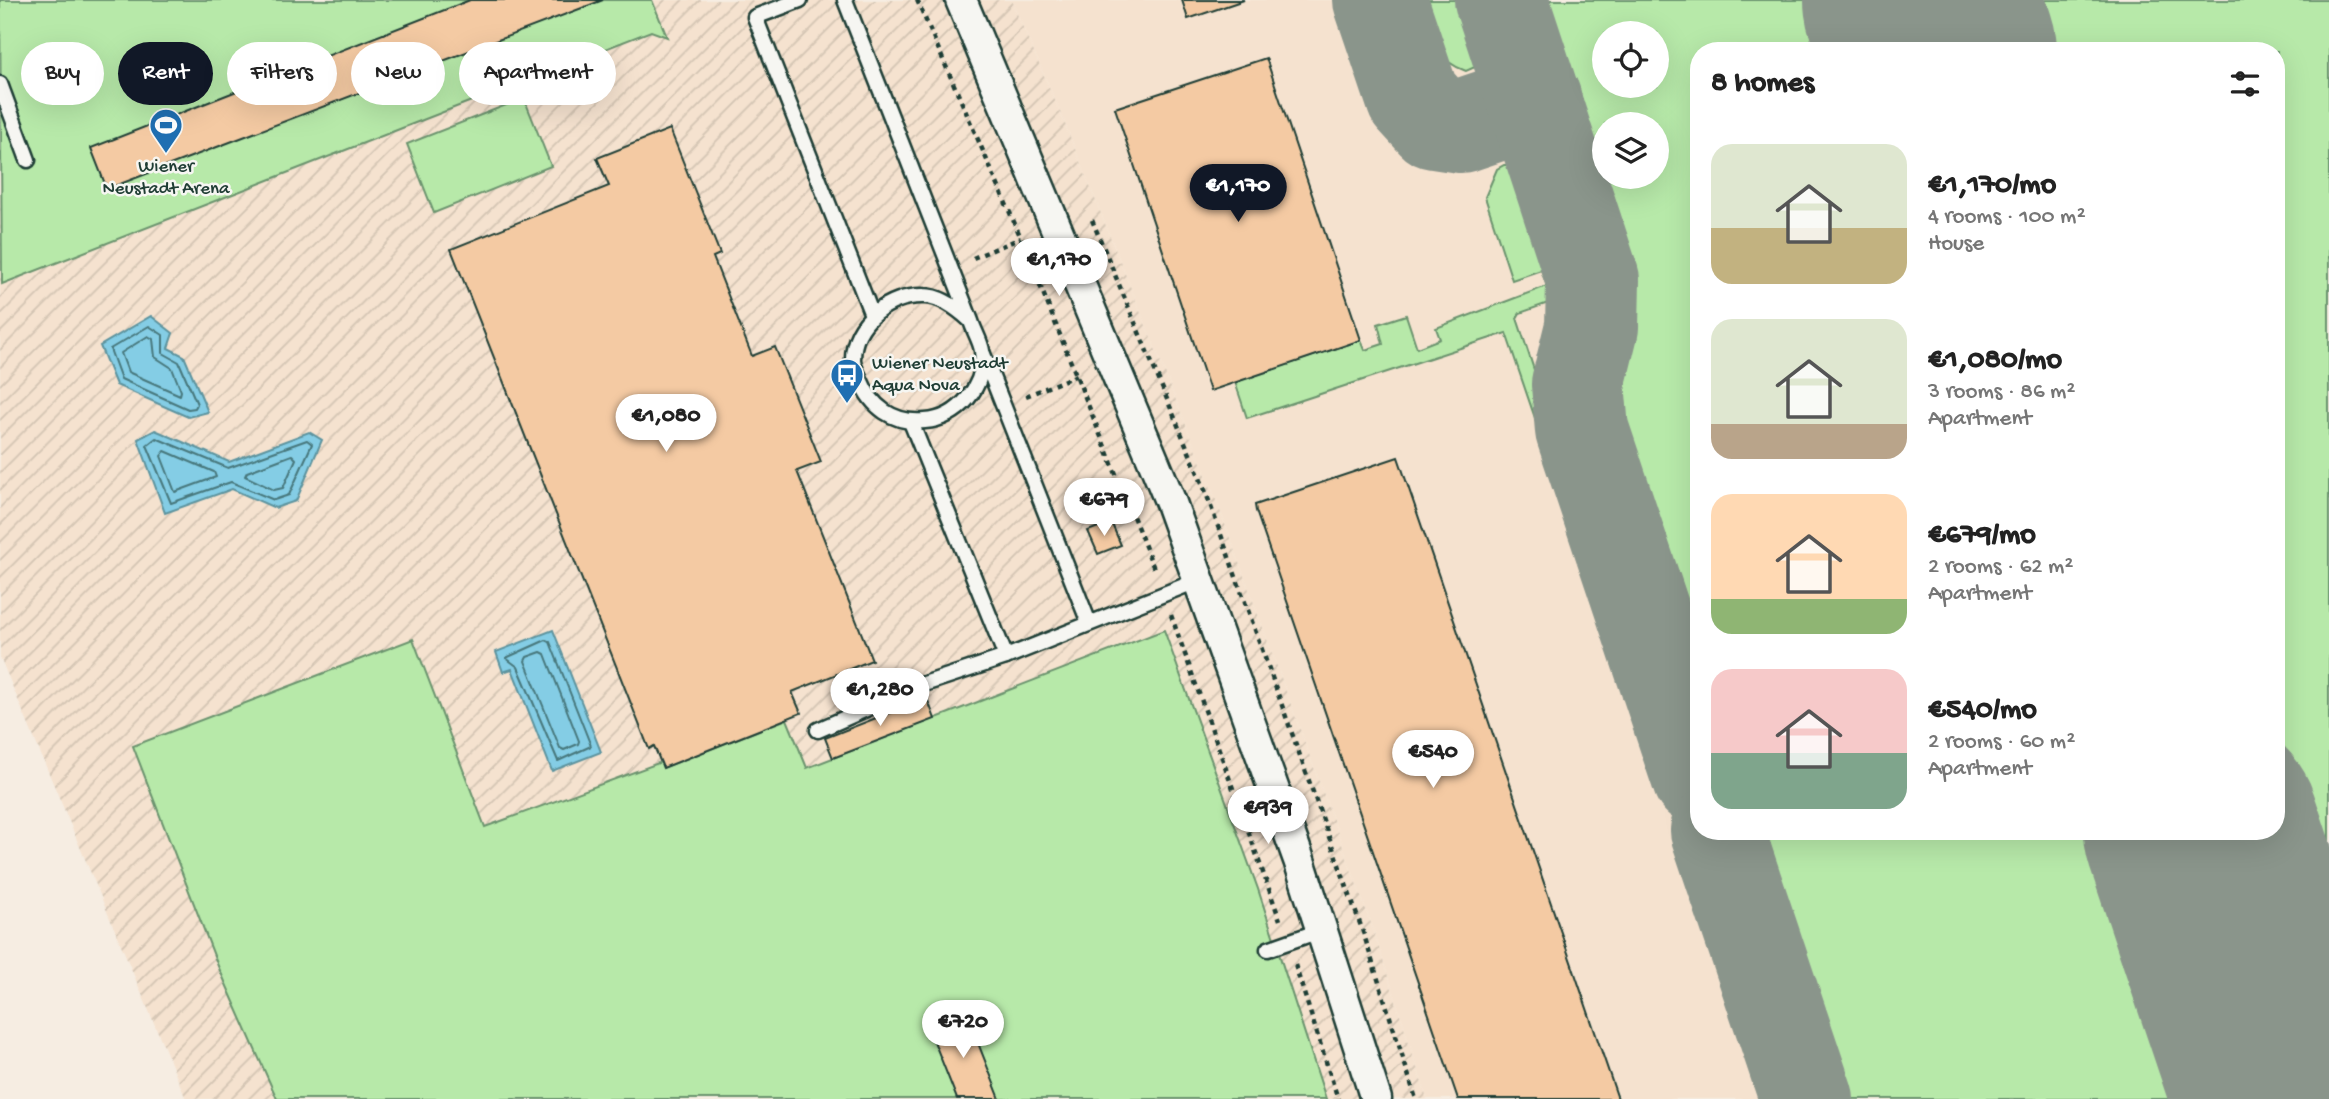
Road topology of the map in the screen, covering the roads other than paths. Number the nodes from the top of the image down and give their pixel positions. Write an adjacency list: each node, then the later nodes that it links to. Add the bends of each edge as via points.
1 (800, 0): 6 (lane, via 755,16)
2 (845, 0): 7 (lane)
3 (961, 0): 10 (street, via 1129,400)
4 (0, 83): 5 (lane)
5 (28, 160)
6 (872, 315): 7 (lane, via 899,298 927,295 955,307); 9 (lane, via 858,336 852,360 867,398 888,415)
7 (970, 320): 8 (lane)
8 (982, 351): 9 (lane, via 974,390 960,408 936,420); 11 (lane)
9 (911, 422): 12 (lane)
10 (1199, 580): 11 (lane); 14 (street)
11 (1089, 623): 12 (lane)
12 (1006, 657): 13 (lane, via 921,685)
13 (818, 730)
14 (1322, 930): 15 (lane); 16 (street)
15 (1268, 950)
16 (1376, 1099)

